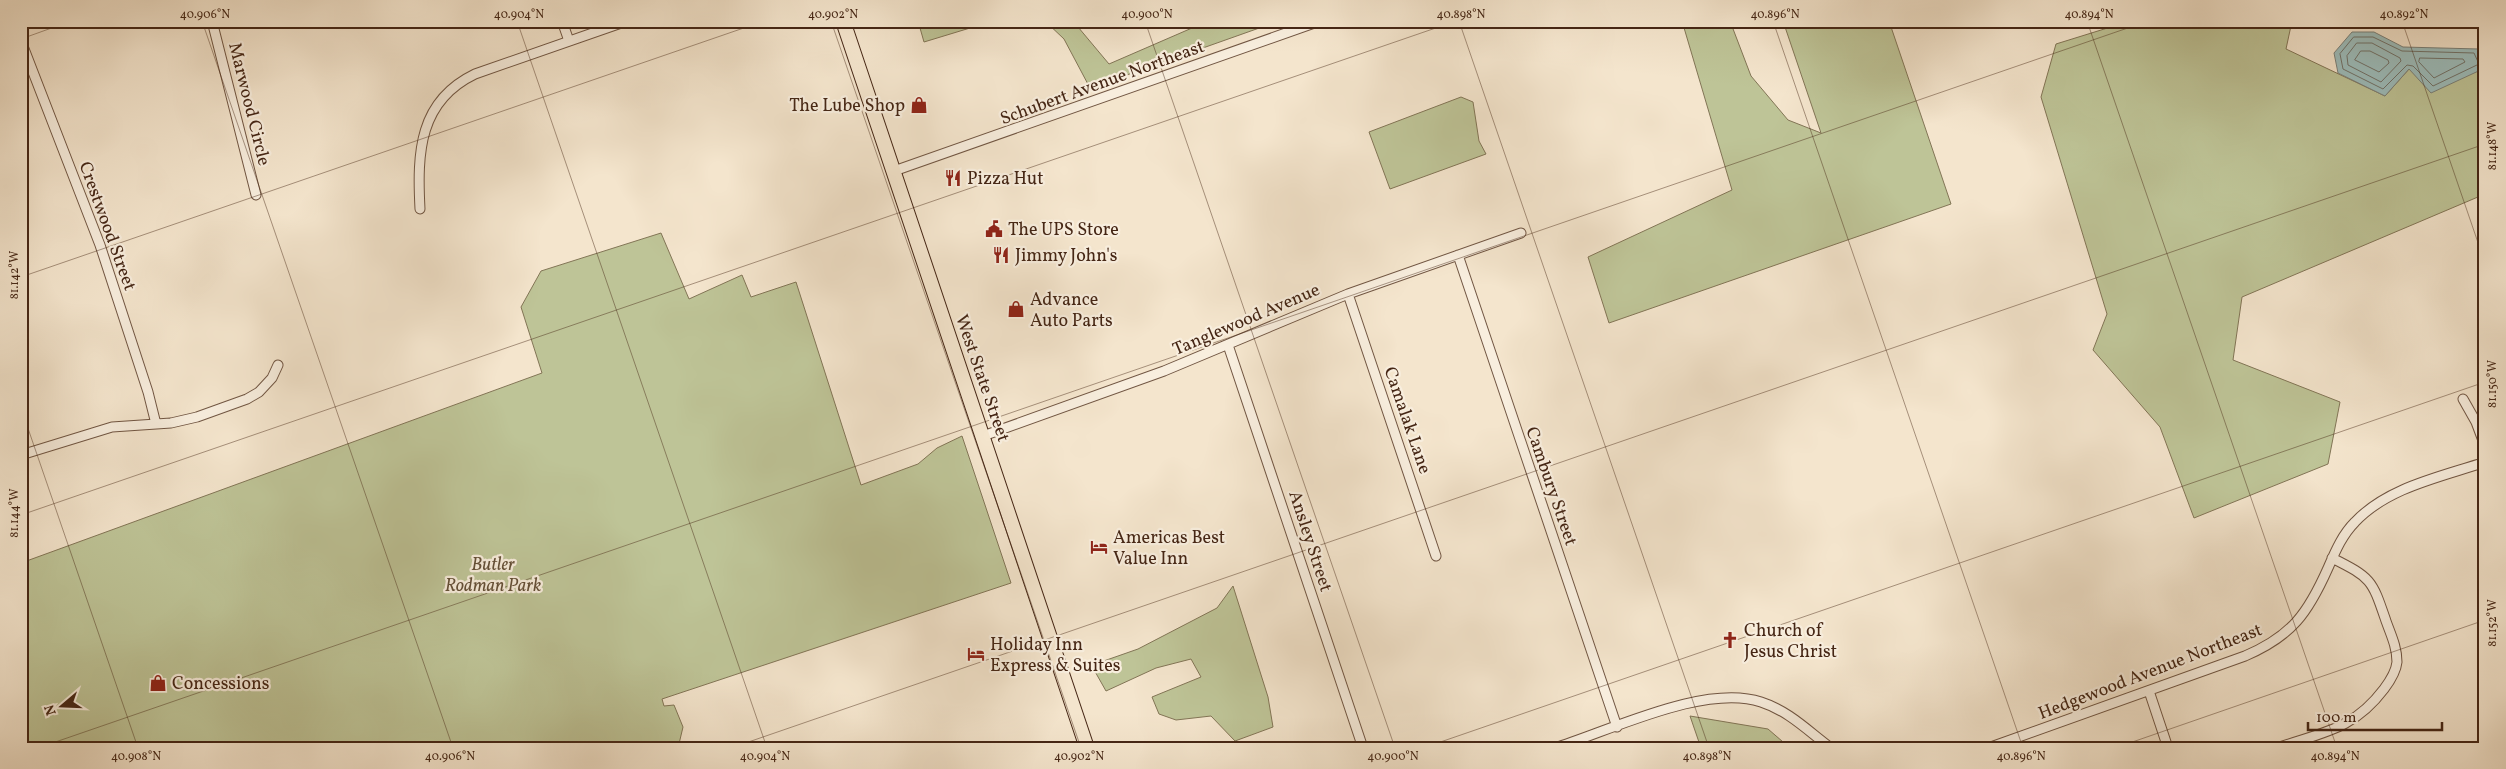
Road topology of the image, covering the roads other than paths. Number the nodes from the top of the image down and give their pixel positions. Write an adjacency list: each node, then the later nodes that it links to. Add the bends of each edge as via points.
1 (212, 21): 9 (street, Marwood Circle)
2 (562, 21): 7 (street)
3 (627, 21): 7 (street)
4 (843, 21): 8 (highway, West State Street)
5 (1320, 21): 8 (street, Schubert Avenue Northeast)
6 (21, 41): 17 (street, Crestwood Street, via 100,245)
7 (569, 41): 10 (street, via 458,82 439,101 423,136)
8 (894, 171): 18 (highway, West State Street)
9 (256, 195)
10 (420, 209)
11 (1521, 233): 12 (street, Tanglewood Avenue)
12 (1458, 255): 13 (street, Tanglewood Avenue); 25 (street, Cambury Street)
13 (1348, 294): 14 (street, Tanglewood Avenue); 22 (street, Camalak Lane)
14 (1228, 345): 18 (street, Tanglewood Avenue); 27 (street, Ansley Street)
15 (278, 365): 17 (street, via 268,383 248,399 197,417)
16 (2463, 399): 19 (street)
17 (156, 424): 20 (street, via 105,428)
18 (983, 436): 26 (highway, West State Street)
19 (2485, 446)
20 (21, 455)
21 (2485, 462): 23 (street, Hedgewood Avenue Northeast, via 2400,492 2376,504 2351,526)
22 (1436, 556)
23 (2332, 558): 24 (street, Hedgewood Avenue Northeast, via 2308,609 2280,638 2245,656); 32 (street, via 2360,572 2375,591 2396,648 2397,664 2392,679 2361,716 2345,725)
24 (2149, 691): 30 (street, Hedgewood Avenue Northeast); 31 (street)
25 (1617, 727): 28 (street); 29 (street, via 1709,699 1749,698 1792,717)
26 (1087, 748)
27 (1363, 748)
28 (1554, 748)
29 (1831, 748)
30 (1988, 748)
31 (2168, 748)
32 (2277, 748)

